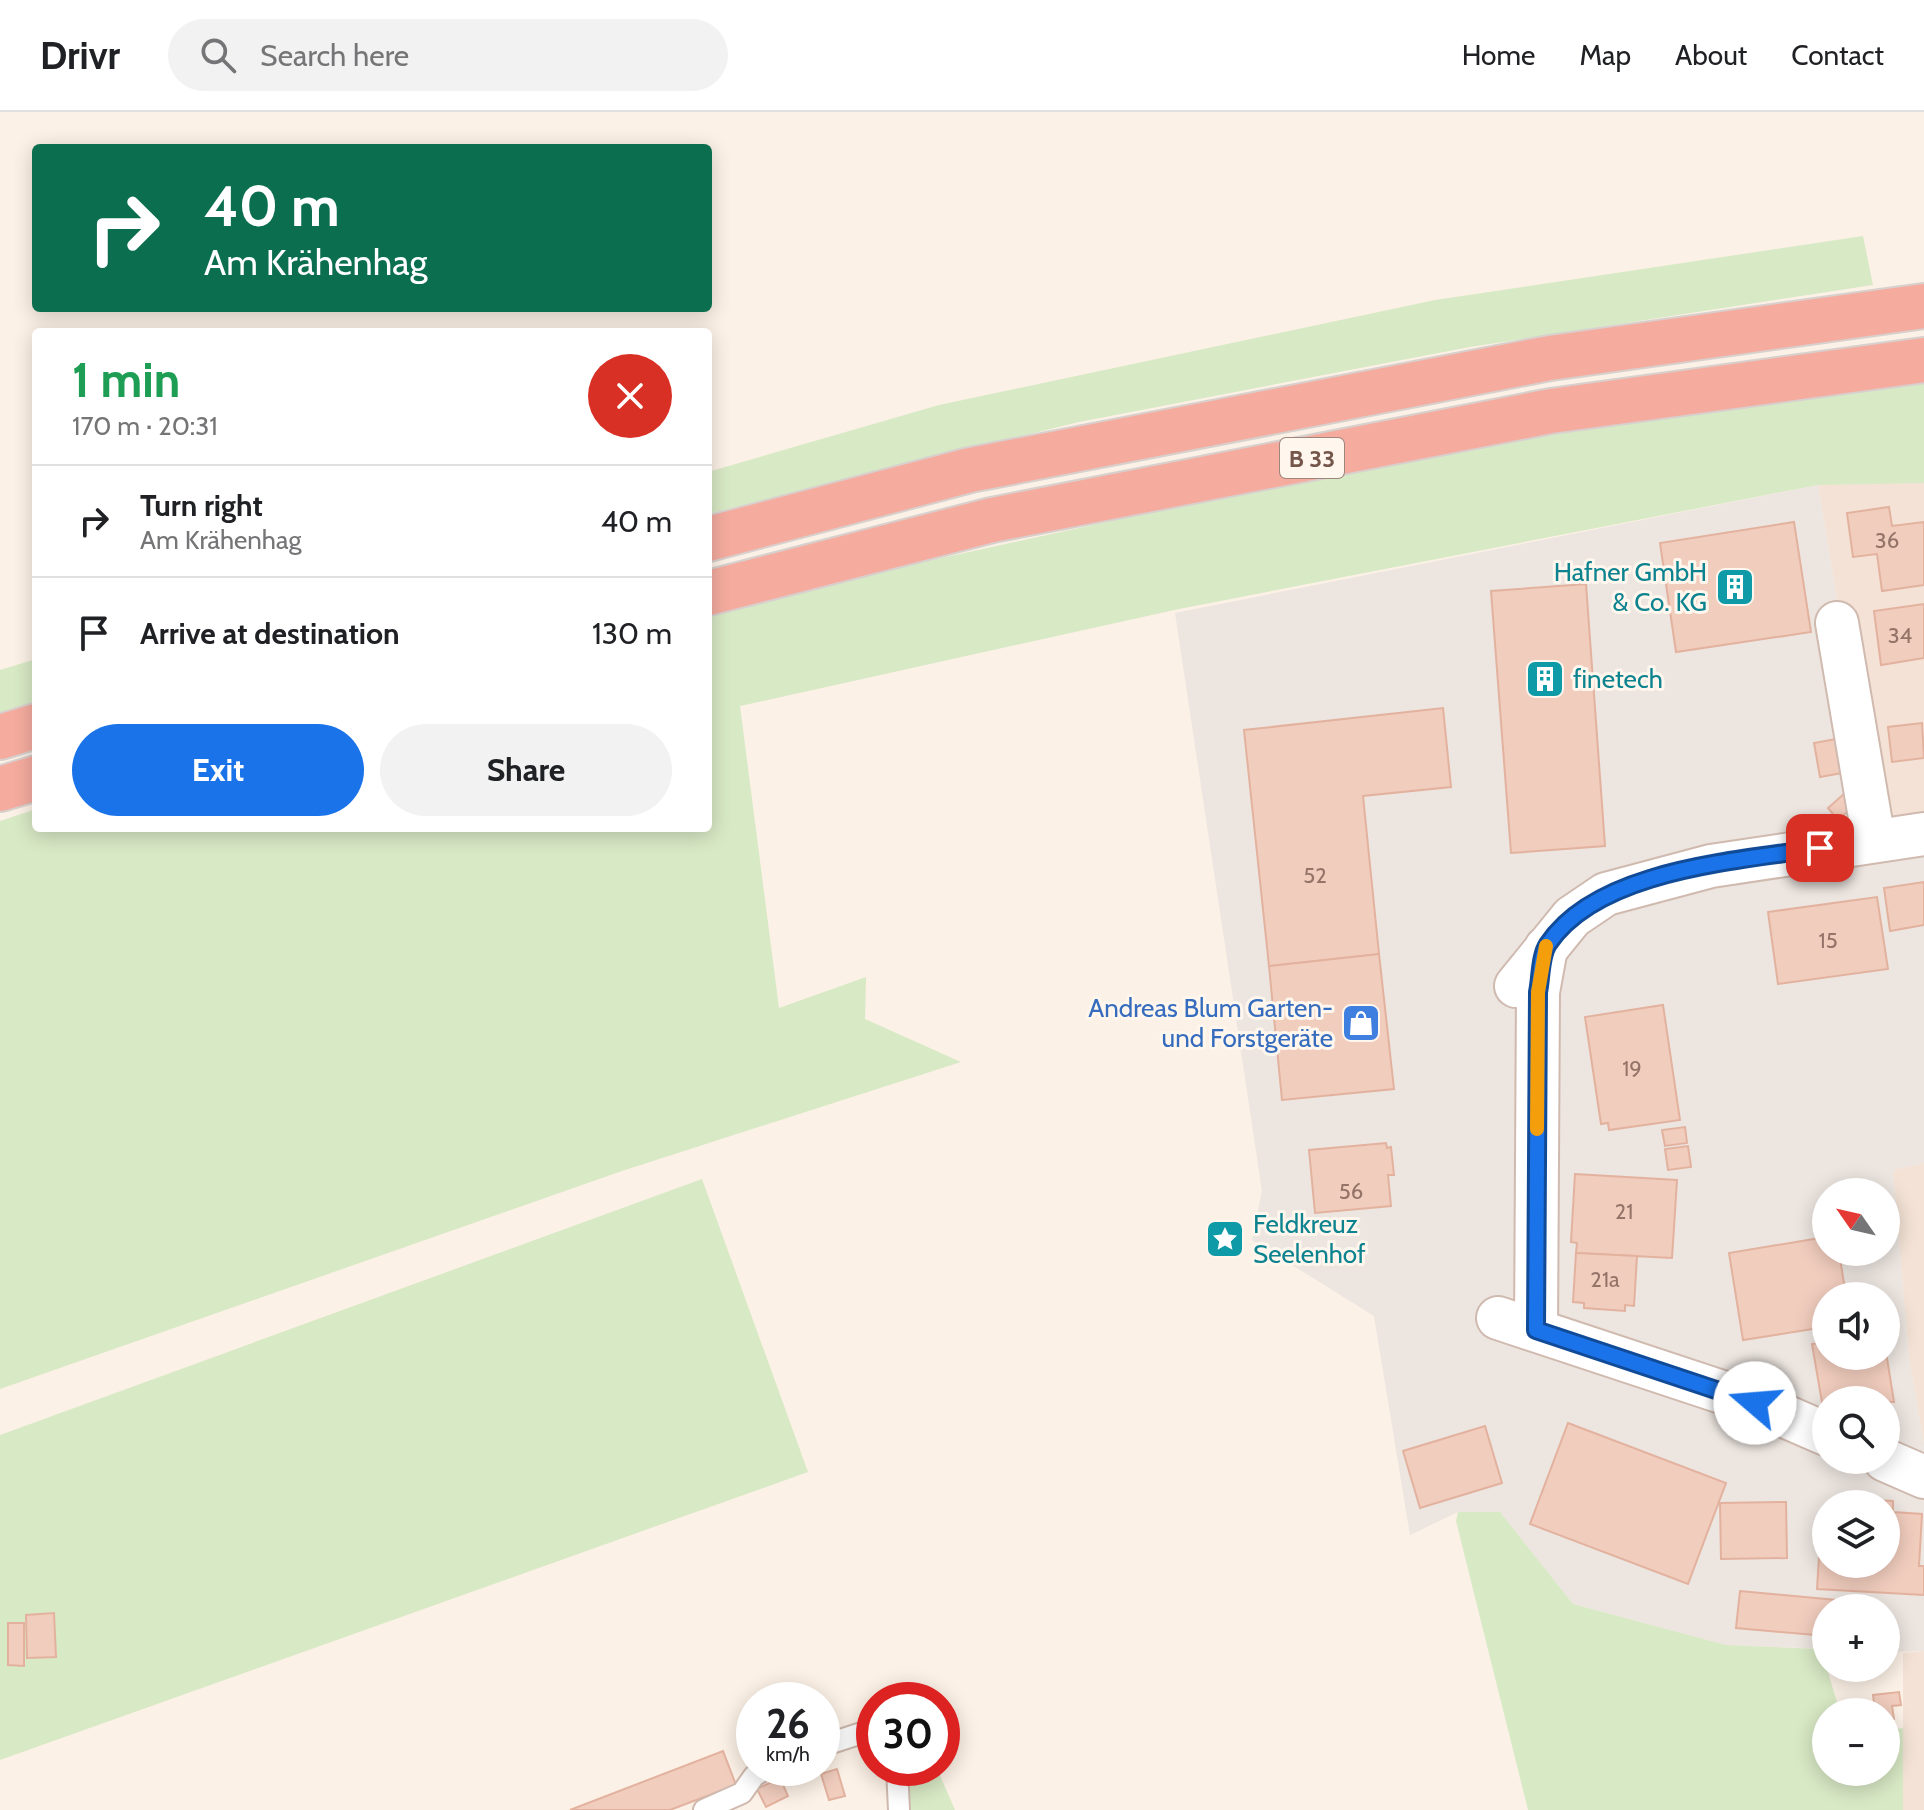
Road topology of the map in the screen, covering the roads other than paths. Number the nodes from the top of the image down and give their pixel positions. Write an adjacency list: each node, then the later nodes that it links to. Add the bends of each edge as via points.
1 (1924, 306): 3 (highway, B 33, via 1518,364 970,470)
2 (1924, 360): 4 (highway, B 33, via 1551,411 992,520)
3 (712, 538)
4 (712, 592)
5 (1837, 623): 11 (street)
6 (32, 727): 7 (highway)
7 (0, 737)
8 (32, 779): 9 (highway)
9 (0, 789)
10 (1924, 834): 11 (street)
11 (1874, 841): 12 (street, via 1711,866 1606,894 1572,917)
12 (1546, 947): 13 (street); 14 (street, via 1538,992 1517,1324 1755,1403)
13 (1516, 986)
14 (1812, 1428)
15 (1900, 1467): 16 (street)
16 (1924, 1477)
17 (747, 1786): 19 (lane)
18 (898, 1786): 20 (lane)
19 (704, 1810)
20 (899, 1810)

